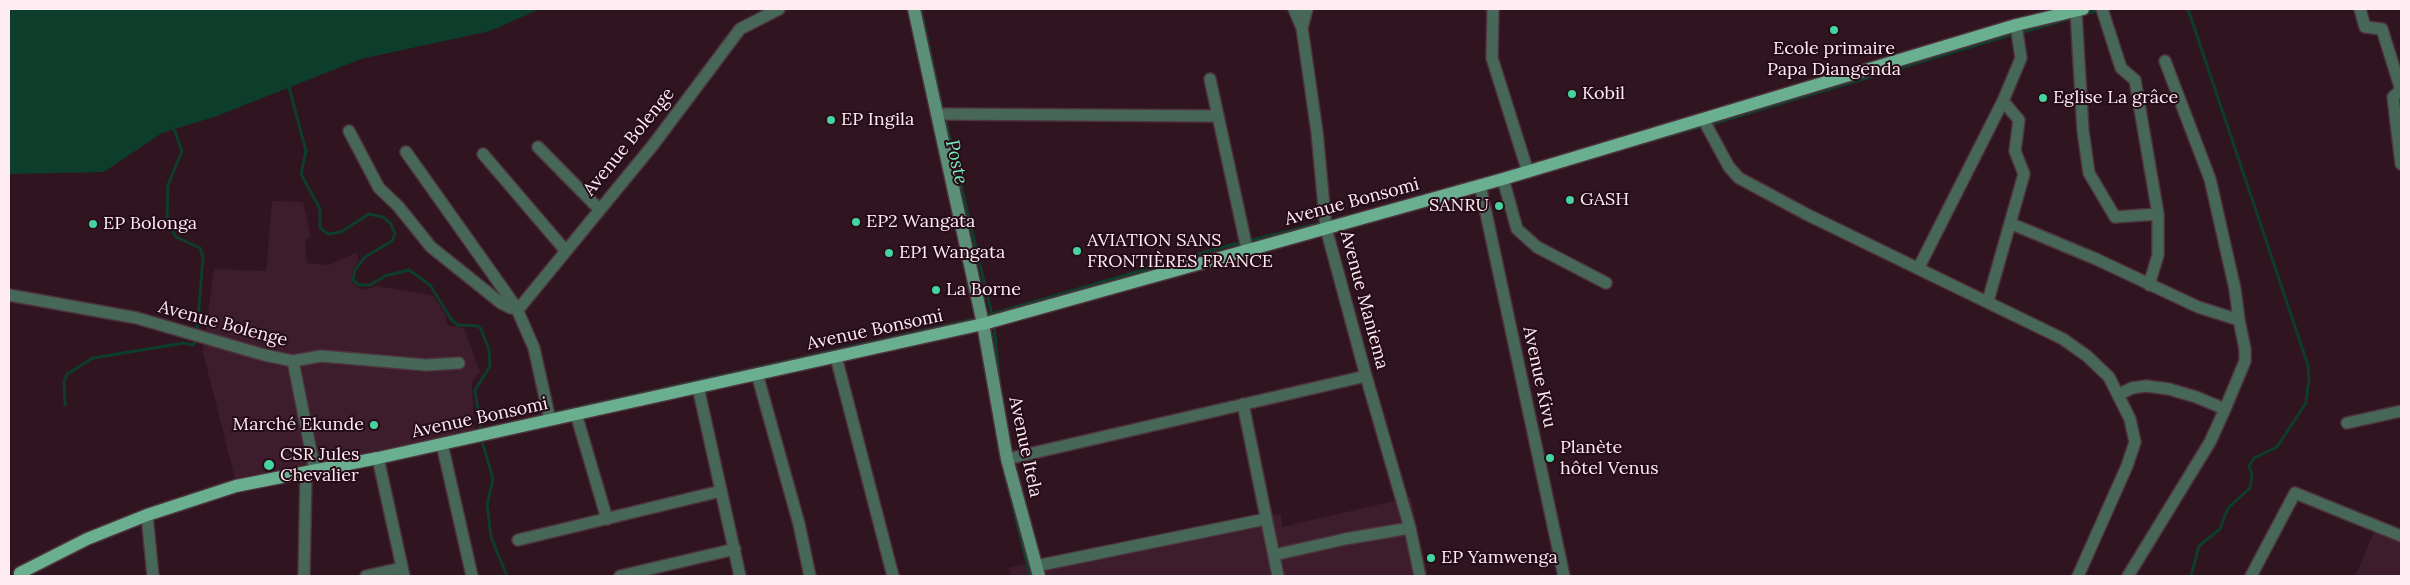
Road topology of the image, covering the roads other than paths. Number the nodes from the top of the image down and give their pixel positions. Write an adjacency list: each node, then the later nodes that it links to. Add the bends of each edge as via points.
1 (779, 9): 26 (street, Avenue Bolenge, via 740,29)
2 (914, 9): 15 (street, Avenue Itela)
3 (1294, 9): 10 (street)
4 (1308, 9): 10 (street)
5 (1493, 9): 23 (street, via 1492,58)
6 (2102, 9): 27 (street, via 2121,68 2135,80)
7 (2360, 9): 13 (street, via 2365,27 2382,29)
8 (2080, 10): 9 (main road, Avenue Bonsomi); 27 (street, via 2083,131 2088,173 2114,217)
9 (2016, 25): 14 (street, via 2021,58); 17 (main road, Avenue Bonsomi)
10 (1302, 28): 29 (street, Avenue Maniema, via 1317,132)
11 (2165, 61): 38 (street, via 2210,179)
12 (1210, 79): 16 (street)
13 (2401, 90): 22 (street, via 2393,97)
14 (2003, 101): 28 (street, via 2019,120 2015,151 2024,174); 32 (street)
15 (937, 114): 16 (street); 39 (street, Avenue Itela)
16 (1217, 116): 30 (street)
17 (1703, 120): 23 (main road, Avenue Bonsomi); 32 (street, via 1729,167 1739,178 1808,215)
18 (349, 131): 37 (street, via 379,188 431,247 501,303)
19 (538, 147): 26 (street)
20 (406, 152): 37 (street)
21 (483, 154): 31 (street)
22 (2401, 164)
23 (1528, 172): 24 (main road, Avenue Bonsomi)
24 (1503, 179): 25 (main road, Avenue Bonsomi); 33 (street, via 1517,228 1537,247)
25 (1480, 185): 29 (main road, Avenue Bonsomi); 79 (street, Avenue Kivu)
26 (599, 209): 31 (street, Avenue Bolenge)
27 (2158, 214): 34 (street, via 2158,255)
28 (2012, 224): 34 (street); 36 (street)
29 (1326, 228): 30 (main road, Avenue Bonsomi); 44 (street, Avenue Maniema)
30 (1247, 249): 39 (main road, Avenue Bonsomi)
31 (565, 250): 37 (street, Avenue Bolenge, via 521,306)
32 (1919, 267): 36 (street)
33 (1606, 283)
34 (2149, 285): 38 (street, via 2198,307)
35 (9, 295): 41 (street, Avenue Bolenge, via 137,318 264,355)
36 (1988, 301): 46 (street, via 2063,339 2110,377)
37 (516, 307): 51 (street, via 534,348)
38 (2239, 320): 48 (street, via 2245,361)
39 (984, 324): 40 (main road, Avenue Bonsomi); 55 (street, Avenue Itela)
40 (836, 357): 43 (main road, Avenue Bonsomi); 76 (street)
41 (293, 360): 42 (street, Avenue Bolenge, via 321,356 426,365); 56 (street)
42 (459, 363)
43 (756, 374): 45 (main road, Avenue Bonsomi); 75 (street, via 799,524)
44 (1366, 376): 47 (street); 61 (street, Avenue Maniema)
45 (698, 387): 50 (main road, Avenue Bonsomi); 57 (street)
46 (2120, 394): 48 (street, via 2146,386 2169,389); 80 (street, via 2135,442 2128,466)
47 (1243, 404): 55 (street); 60 (street)
48 (2224, 408): 81 (street, via 2210,442)
49 (2401, 411): 52 (street)
50 (576, 414): 51 (main road, Avenue Bonsomi); 59 (street)
51 (550, 420): 53 (main road, Avenue Bonsomi)
52 (2347, 423)
53 (442, 444): 54 (main road, Avenue Bonsomi); 72 (street)
54 (378, 458): 56 (main road, Avenue Bonsomi); 67 (street)
55 (1007, 459): 66 (street, Avenue Itela)
56 (310, 471): 58 (main road, Avenue Bonsomi, via 236,486); 70 (street)
57 (721, 491): 59 (street); 64 (street)
58 (147, 515): 68 (main road, Avenue Bonsomi, via 86,539); 69 (street)
59 (607, 518): 63 (street)
60 (1266, 519): 65 (street); 66 (street)
61 (1410, 528): 65 (street); 78 (street, Avenue Maniema)
62 (2401, 536): 82 (street, via 2295,493)
63 (518, 540)
64 (735, 550): 73 (street); 74 (street)
65 (1274, 555): 77 (street)
66 (1038, 571)
67 (403, 572): 71 (street)
68 (20, 573)
69 (153, 576)
70 (304, 576)
71 (366, 576)
72 (472, 576)
73 (620, 576)
74 (740, 576)
75 (810, 576)
76 (893, 576)
77 (1278, 576)
78 (1420, 576)
79 (1564, 576)
80 (2078, 576)
81 (2128, 576)
82 (2251, 576)

